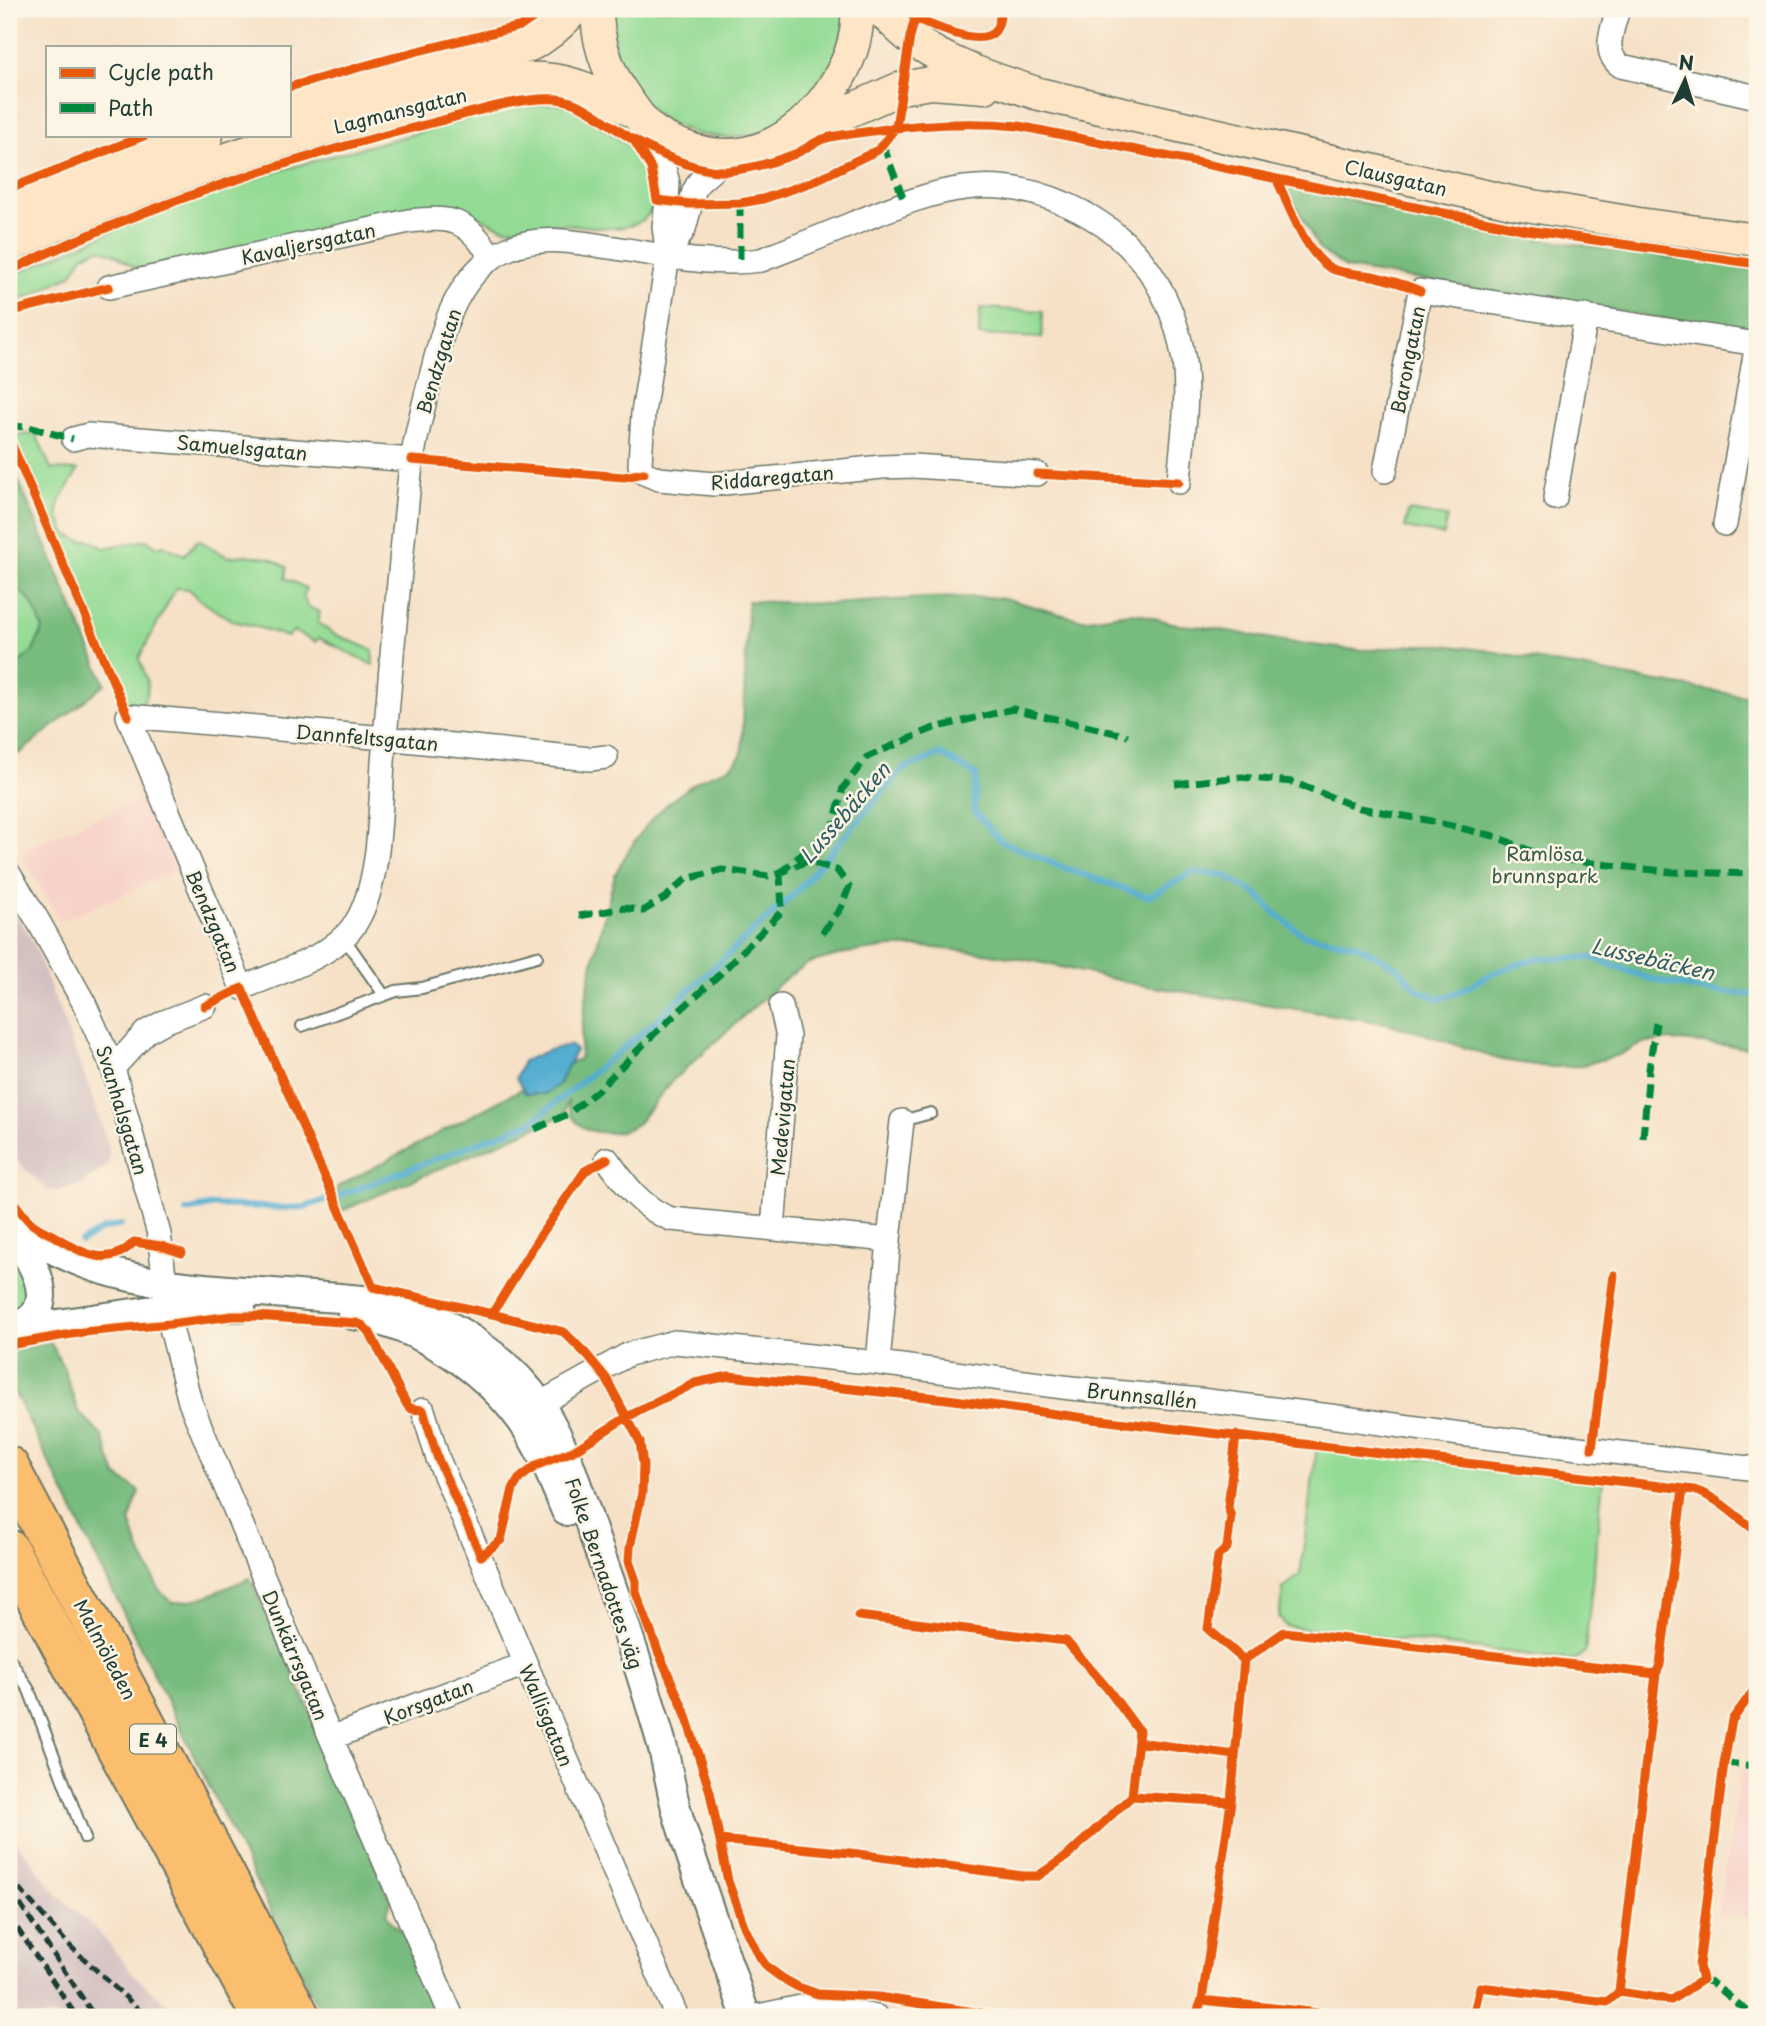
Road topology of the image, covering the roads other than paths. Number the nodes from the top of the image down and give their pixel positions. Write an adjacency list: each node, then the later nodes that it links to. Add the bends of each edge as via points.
1 (574, 9): 8 (main road, Lagmansgatan, via 550,33 525,47)
2 (597, 9): 9 (main road, via 600,41 610,71)
3 (857, 9): 11 (main road, via 854,39 839,78 814,112)
4 (879, 9): 6 (main road, Clausgatan, via 909,37 948,61)
5 (1618, 9): 7 (street, via 1609,44 1615,63)
6 (1038, 94): 11 (main road, Clausgatan, via 953,83 912,85); 14 (main road, Clausgatan, via 1515,204)
7 (1757, 97)
8 (290, 108)
9 (643, 120): 12 (main road, Lagmansgatan, via 669,141 694,151); 15 (main road, Lagmansgatan, via 579,85 543,79 509,83 358,119 223,161); 16 (street, Riddaregatan, via 668,183 664,227)
10 (204, 136): 13 (main road)
11 (781, 140): 12 (main road, Clausgatan, via 760,150)
12 (730, 155): 16 (street, Riddaregatan, via 699,182 684,229)
13 (9, 213)
14 (1757, 240)
15 (9, 246)
16 (668, 256): 17 (street, Bendzgatan, via 549,240 509,248); 24 (street, Riddaregatan, via 643,413 640,470 644,473 659,479 714,484 913,466); 25 (street, Bendzgatan, via 740,263 761,260 905,203 966,188 1025,190 1073,208 1096,220 1132,251 1168,304 1184,358)
17 (492, 258): 18 (street, Kavaljersgatan, via 472,231 457,222 435,218); 22 (street, Bendzgatan, via 468,280 443,331)
18 (109, 286)
19 (1586, 316): 20 (street, Barongatan); 23 (street, Barongatan, via 1420,291); 26 (street)
20 (1757, 344): 27 (street, Barongatan)
21 (73, 439): 22 (street, Samuelsgatan, via 88,435)
22 (412, 460): 29 (street, Bendzgatan)
23 (1385, 471)
24 (1038, 474)
25 (1179, 482)
26 (1555, 498)
27 (1725, 524)
28 (128, 716): 29 (street, Dannfeltsgatan); 32 (street, Bendzgatan, via 242,988)
29 (385, 738): 30 (street, Dannfeltsgatan, via 590,760); 32 (street, Bendzgatan, via 373,874 358,919)
30 (606, 757)
31 (9, 874): 38 (street, Svanhalsgatan, via 84,1003)
32 (344, 938): 34 (lane)
33 (537, 956): 34 (lane)
34 (384, 995): 37 (lane)
35 (205, 1006): 38 (street, via 146,1032)
36 (781, 1006): 43 (street, Medevigatan, via 788,1036)
37 (302, 1026)
38 (113, 1068): 45 (street, Svanhalsgatan, via 159,1234)
39 (931, 1113): 40 (lane)
40 (902, 1121): 44 (street)
41 (607, 1159): 43 (street, via 627,1187 657,1214)
42 (9, 1226): 45 (street); 46 (street, via 40,1286 34,1315)
43 (773, 1229): 44 (street)
44 (889, 1240): 47 (street)
45 (167, 1296): 46 (street); 48 (street, Folke Bernadottes väg, via 382,1303 410,1310 449,1325 499,1361); 55 (street, Dunkärrsgatan, via 190,1402); 56 (street, Folke Bernadottes väg, via 365,1317 450,1353 503,1399 521,1420 553,1480 646,1747)
46 (10, 1330)
47 (878, 1363): 48 (street, Brunnsallén, via 675,1342 629,1354); 51 (street, Brunnsallén)
48 (539, 1404): 56 (street, Folke Bernadottes väg, via 566,1459 610,1581 661,1742)
49 (423, 1410): 54 (street, Wallisgatan, via 438,1459)
50 (9, 1466): 58 (highway, Malmöleden / E 4)
51 (1757, 1469)
52 (9, 1549): 59 (highway, Malmöleden / E 4)
53 (9, 1658): 57 (lane, via 29,1690)
54 (525, 1664): 55 (street, Korsgatan); 61 (street, Wallisgatan)
55 (331, 1738): 60 (street, Dunkärrsgatan)
56 (678, 1815): 62 (street, Folke Bernadottes väg)
57 (85, 1839)
58 (299, 2014)
59 (261, 2017)
60 (452, 2017)
61 (677, 2017)
62 (746, 2017)
63 (752, 2017): 64 (street, via 801,2007)
64 (877, 2017)

